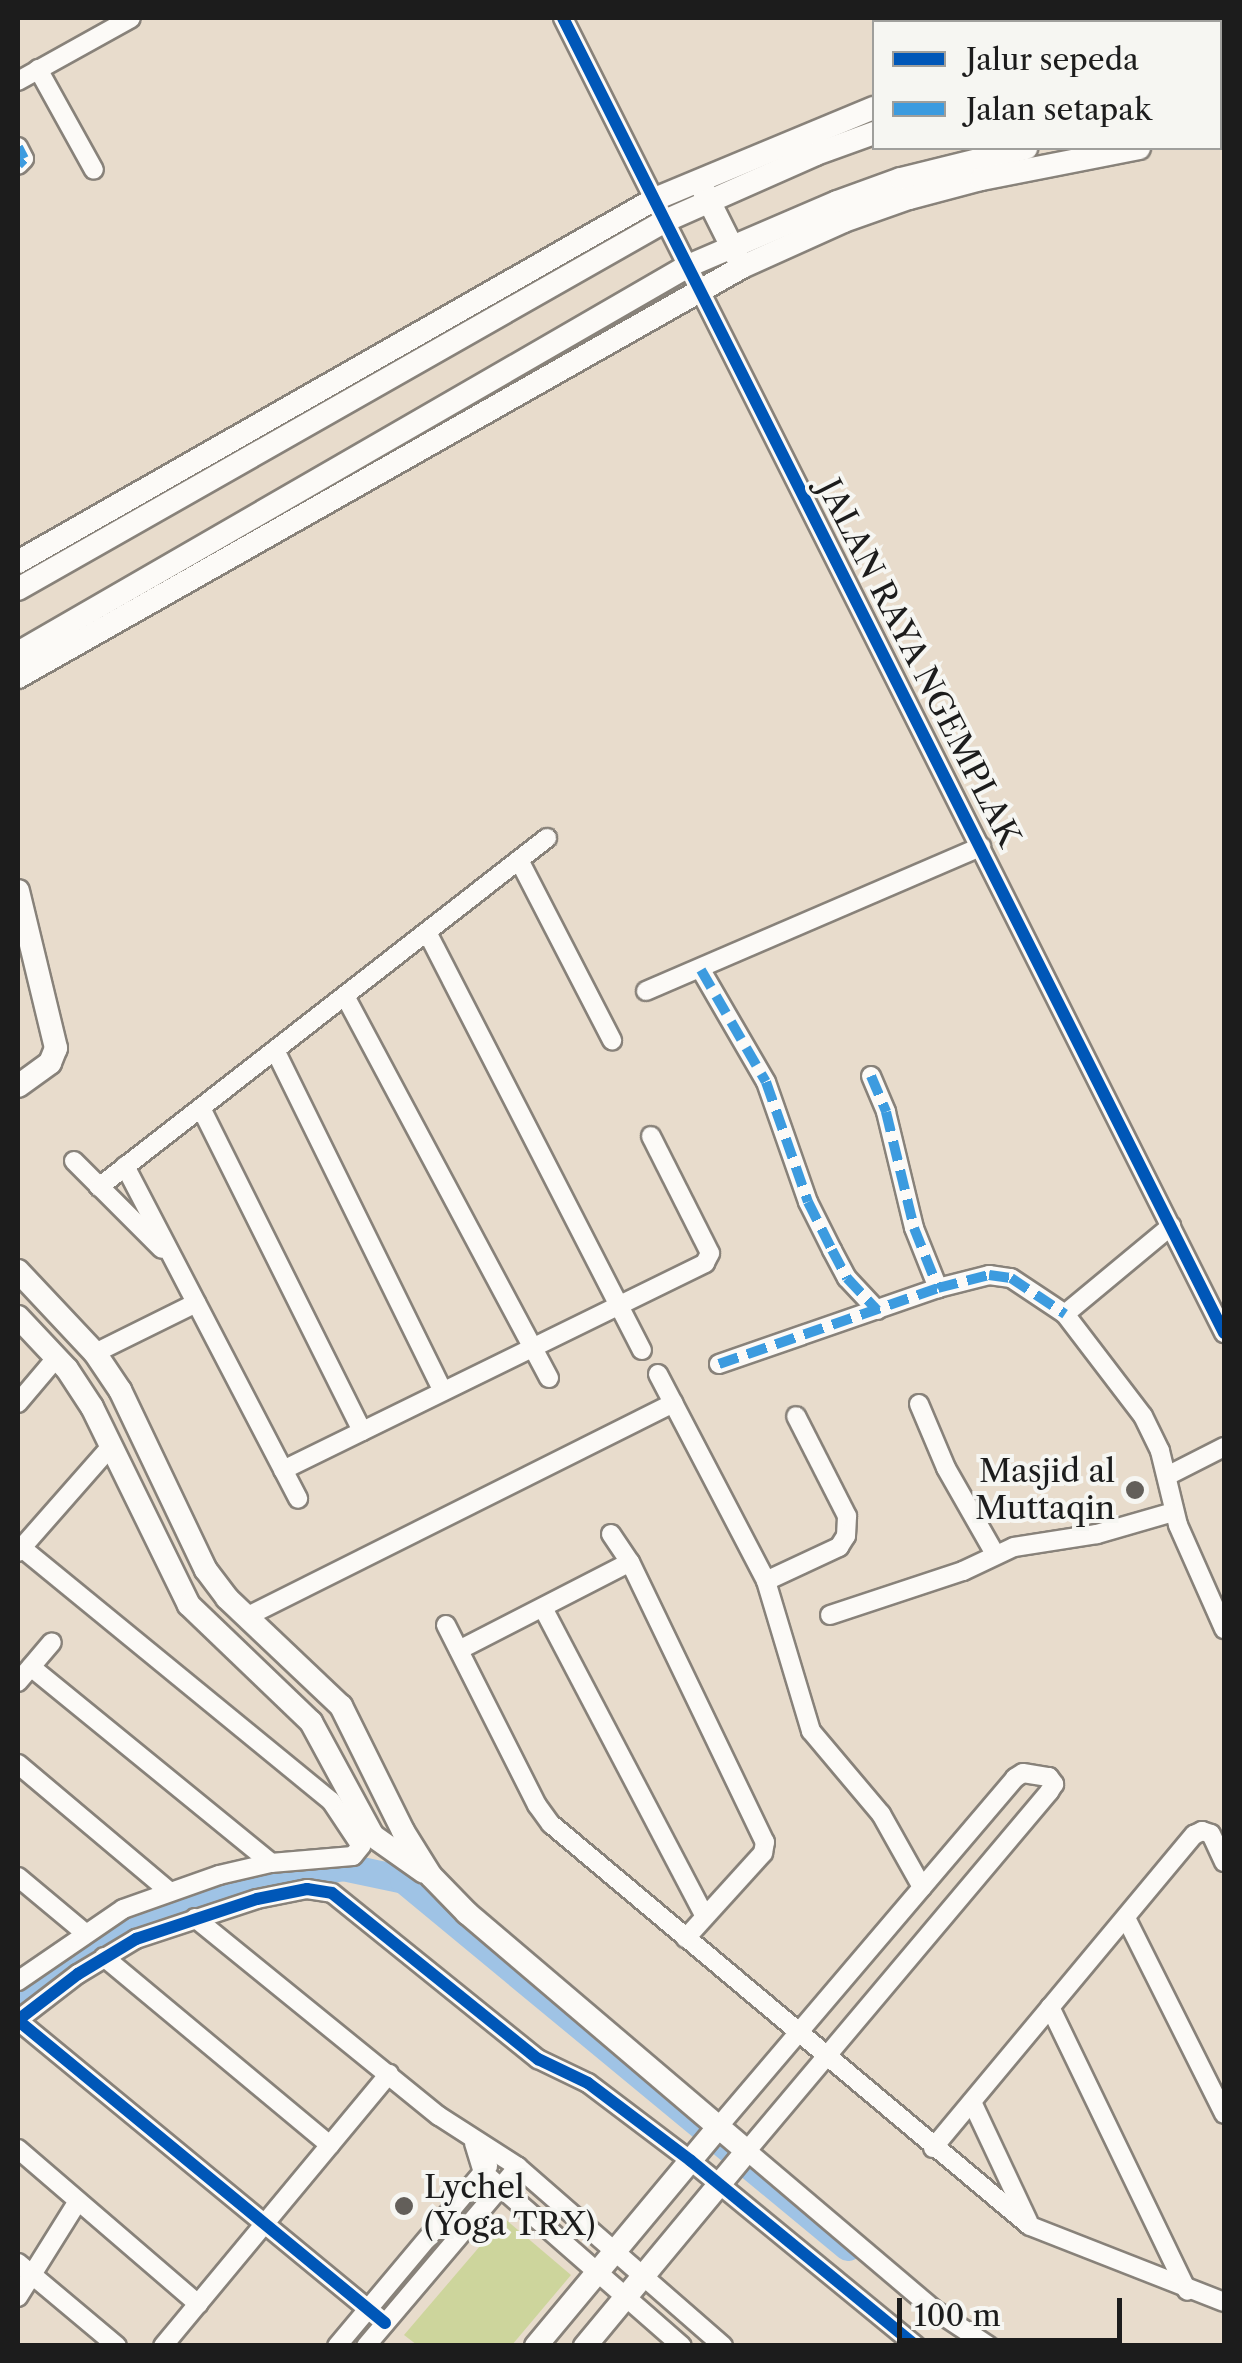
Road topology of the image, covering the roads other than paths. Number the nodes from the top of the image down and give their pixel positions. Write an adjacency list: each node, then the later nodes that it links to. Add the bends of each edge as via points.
1 (131, 18): 3 (street)
2 (563, 18): 13 (street, JALAN RAYA NGEMPLAK)
3 (38, 69): 4 (street); 11 (street)
4 (18, 82)
5 (872, 109): 12 (main road)
6 (872, 134): 14 (main road)
7 (18, 147): 10 (street, via 24,160)
8 (1018, 150): 16 (main road, via 901,179)
9 (1130, 150): 16 (main road, via 910,198)
10 (18, 166)
11 (94, 170)
12 (697, 178): 13 (main road); 14 (main road)
13 (655, 199): 15 (street, JALAN RAYA NGEMPLAK); 19 (main road)
14 (709, 202): 15 (main road); 16 (main road)
15 (666, 221): 17 (street, JALAN RAYA NGEMPLAK); 20 (main road)
16 (736, 256): 17 (main road); 18 (main road)
17 (688, 266): 18 (street, JALAN RAYA NGEMPLAK); 21 (main road)
18 (699, 289): 22 (main road); 24 (street, JALAN RAYA NGEMPLAK)
19 (18, 562)
20 (18, 589)
21 (18, 653)
22 (18, 677)
23 (547, 838): 25 (street)
24 (981, 847): 28 (street); 40 (street, JALAN RAYA NGEMPLAK)
25 (520, 860): 27 (street); 31 (street)
26 (18, 891): 34 (main road, via 56,1048 50,1062)
27 (426, 932): 30 (street); 45 (street)
28 (701, 970): 29 (street); 46 (street, via 766,1082 832,1250 847,1278)
29 (646, 991)
30 (345, 996): 32 (street); 50 (street)
31 (612, 1040)
32 (275, 1050): 35 (street); 57 (street)
33 (871, 1076): 43 (street)
34 (18, 1086)
35 (201, 1108): 38 (street); 62 (street)
36 (651, 1136): 45 (street, via 710,1252 705,1262)
37 (74, 1161): 39 (street)
38 (125, 1166): 39 (street); 41 (street)
39 (99, 1187): 41 (street)
40 (1171, 1226): 47 (street); 49 (street, JALAN RAYA NGEMPLAK)
41 (175, 1262): 44 (street)
42 (18, 1271): 52 (main road)
43 (938, 1288): 46 (street); 47 (street, via 1004,1276)
44 (196, 1303): 52 (street); 65 (street)
45 (620, 1307): 50 (street); 51 (street)
46 (878, 1310): 54 (street)
47 (1065, 1314): 66 (street, via 1143,1416)
48 (18, 1317): 53 (main road)
49 (1224, 1333)
50 (534, 1348): 56 (street); 57 (street)
51 (642, 1350)
52 (95, 1353): 76 (main road, via 120,1390 206,1570)
53 (56, 1358): 59 (street); 63 (main road)
54 (720, 1364)
55 (658, 1374): 58 (street)
56 (549, 1378)
57 (443, 1391): 62 (street)
58 (673, 1403): 73 (street); 76 (street)
59 (18, 1404)
60 (919, 1404): 71 (street)
61 (796, 1416): 73 (street, via 847,1516 846,1536 839,1547)
62 (362, 1432): 65 (street)
63 (111, 1446): 70 (street); 85 (main road, via 183,1596 311,1722)
64 (1224, 1448): 66 (street)
65 (283, 1470): 67 (street)
66 (1167, 1476): 68 (street)
67 (298, 1499)
68 (1173, 1512): 71 (street); 78 (street)
69 (612, 1534): 72 (street)
70 (20, 1550): 87 (street, via 331,1800 361,1846 356,1854)
71 (995, 1554): 75 (street)
72 (630, 1562): 74 (street); 92 (street, via 765,1842 763,1853)
73 (766, 1580): 90 (street, via 811,1731 882,1814)
74 (543, 1608): 80 (street); 92 (street)
75 (830, 1615)
76 (246, 1616): 84 (main road, via 341,1706)
77 (446, 1625): 80 (street)
78 (1224, 1629)
79 (52, 1642): 81 (street)
80 (459, 1650): 96 (street, via 542,1815)
81 (31, 1666): 82 (street); 87 (street)
82 (18, 1682)
83 (18, 1764): 91 (street)
84 (402, 1831): 85 (main road); 89 (main road)
85 (382, 1845): 89 (main road)
86 (1224, 1862): 94 (street, via 1211,1834 1194,1835)
87 (272, 1863): 91 (street)
88 (18, 1876): 95 (street)
89 (431, 1876): 106 (main road)
90 (922, 1887): 101 (street); 102 (street, via 1019,1774 1052,1780 1050,1792)
91 (169, 1891): 95 (street)
92 (704, 1915): 96 (street)
93 (195, 1918): 97 (street); 103 (street); 113 (street, via 319,1888 348,1903 538,2059 588,2083)
94 (1126, 1918): 99 (street); 105 (street)
95 (84, 1932): 98 (street)
96 (686, 1938): 101 (street)
97 (104, 1956): 100 (street); 108 (street)
98 (18, 1982)
99 (1050, 2007): 104 (street); 125 (street)
100 (18, 2020): 119 (street)
101 (798, 2033): 102 (street); 106 (street)
102 (829, 2059): 109 (street); 112 (street)
103 (389, 2074): 107 (street); 108 (street)
104 (972, 2102): 109 (street); 120 (street)
105 (1224, 2114)
106 (716, 2130): 112 (main road); 113 (main road)
107 (474, 2142): 111 (street); 115 (street)
108 (330, 2145): 119 (street)
109 (933, 2148): 120 (street)
110 (18, 2149): 118 (street)
111 (498, 2152): 114 (street); 115 (street)
112 (744, 2154): 116 (main road); 141 (street, via 933,2310)
113 (693, 2158): 116 (street); 121 (main road)
114 (518, 2168): 117 (street); 121 (street)
115 (483, 2172): 117 (street); 130 (street)
116 (720, 2182): 124 (main road); 140 (street)
117 (500, 2188): 123 (street); 131 (street)
118 (78, 2201): 122 (street); 129 (street)
119 (264, 2224): 129 (street); 130 (street)
120 (1030, 2226): 125 (street)
121 (616, 2250): 123 (main road); 124 (street)
122 (24, 2269): 127 (street); 132 (street)
123 (597, 2272): 126 (street); 136 (main road)
124 (643, 2275): 126 (main road); 139 (street)
125 (1188, 2291): 128 (street)
126 (625, 2297): 137 (main road); 138 (street)
127 (18, 2298)
128 (1224, 2302)
129 (198, 2304): 133 (street)
130 (368, 2308): 131 (street); 134 (street)
131 (386, 2323): 135 (street)
132 (116, 2346)
133 (163, 2346)
134 (337, 2346)
135 (366, 2346)
136 (536, 2346)
137 (585, 2346)
138 (682, 2346)
139 (724, 2346)
140 (916, 2346)
141 (990, 2346)

